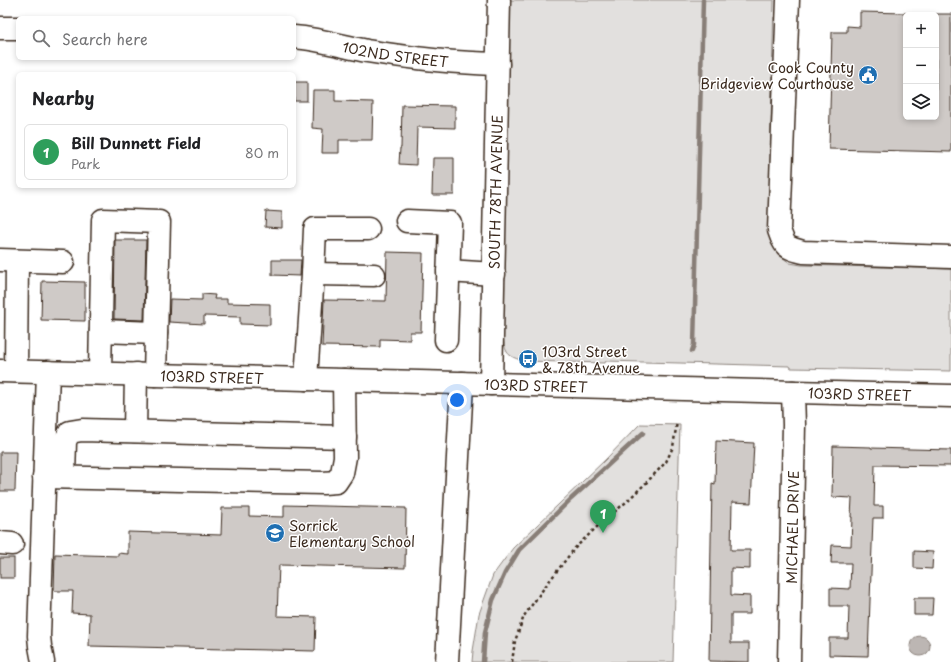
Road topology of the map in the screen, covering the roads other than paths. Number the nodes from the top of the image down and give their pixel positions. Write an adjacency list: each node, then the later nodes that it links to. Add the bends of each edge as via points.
1 (499, 0): 6 (street, SOUTH 78TH AVENUE)
2 (788, 0): 9 (street, via 779,230 784,245 803,252)
3 (0, 28): 4 (street)
4 (16, 28)
5 (296, 37): 6 (street, 102ND STREET, via 411,58)
6 (498, 64): 14 (street, SOUTH 78TH AVENUE)
7 (407, 221): 12 (street, via 450,223)
8 (368, 230): 13 (street, via 315,229)
9 (951, 257)
10 (9, 261): 11 (street); 19 (street)
11 (63, 262)
12 (448, 271): 14 (street); 18 (street)
13 (313, 274): 15 (street); 23 (street)
14 (494, 274): 26 (street, SOUTH 78TH AVENUE)
15 (374, 276)
16 (101, 331): 17 (street); 17 (street, via 103,220 159,222); 21 (street)
17 (156, 333): 22 (street)
18 (446, 340)
19 (8, 371): 20 (street, 103RD STREET)
20 (48, 372): 21 (street, 103RD STREET); 31 (street)
21 (100, 373): 22 (street, 103RD STREET)
22 (146, 374): 23 (street, 103RD STREET); 29 (street)
23 (306, 379): 24 (street, 103RD STREET)
24 (344, 380): 25 (street, 103RD STREET); 30 (street)
25 (462, 383): 26 (street, 103RD STREET); 33 (street)
26 (491, 384): 27 (street, 103RD STREET)
27 (793, 392): 28 (street, 103RD STREET); 34 (street, MICHAEL DRIVE)
28 (951, 396)
29 (135, 431): 30 (street); 31 (street, via 70,432)
30 (345, 437): 31 (street, via 342,473 336,482)
31 (54, 477): 32 (street, via 39,636)
32 (43, 662)
33 (447, 662)
34 (789, 662)

